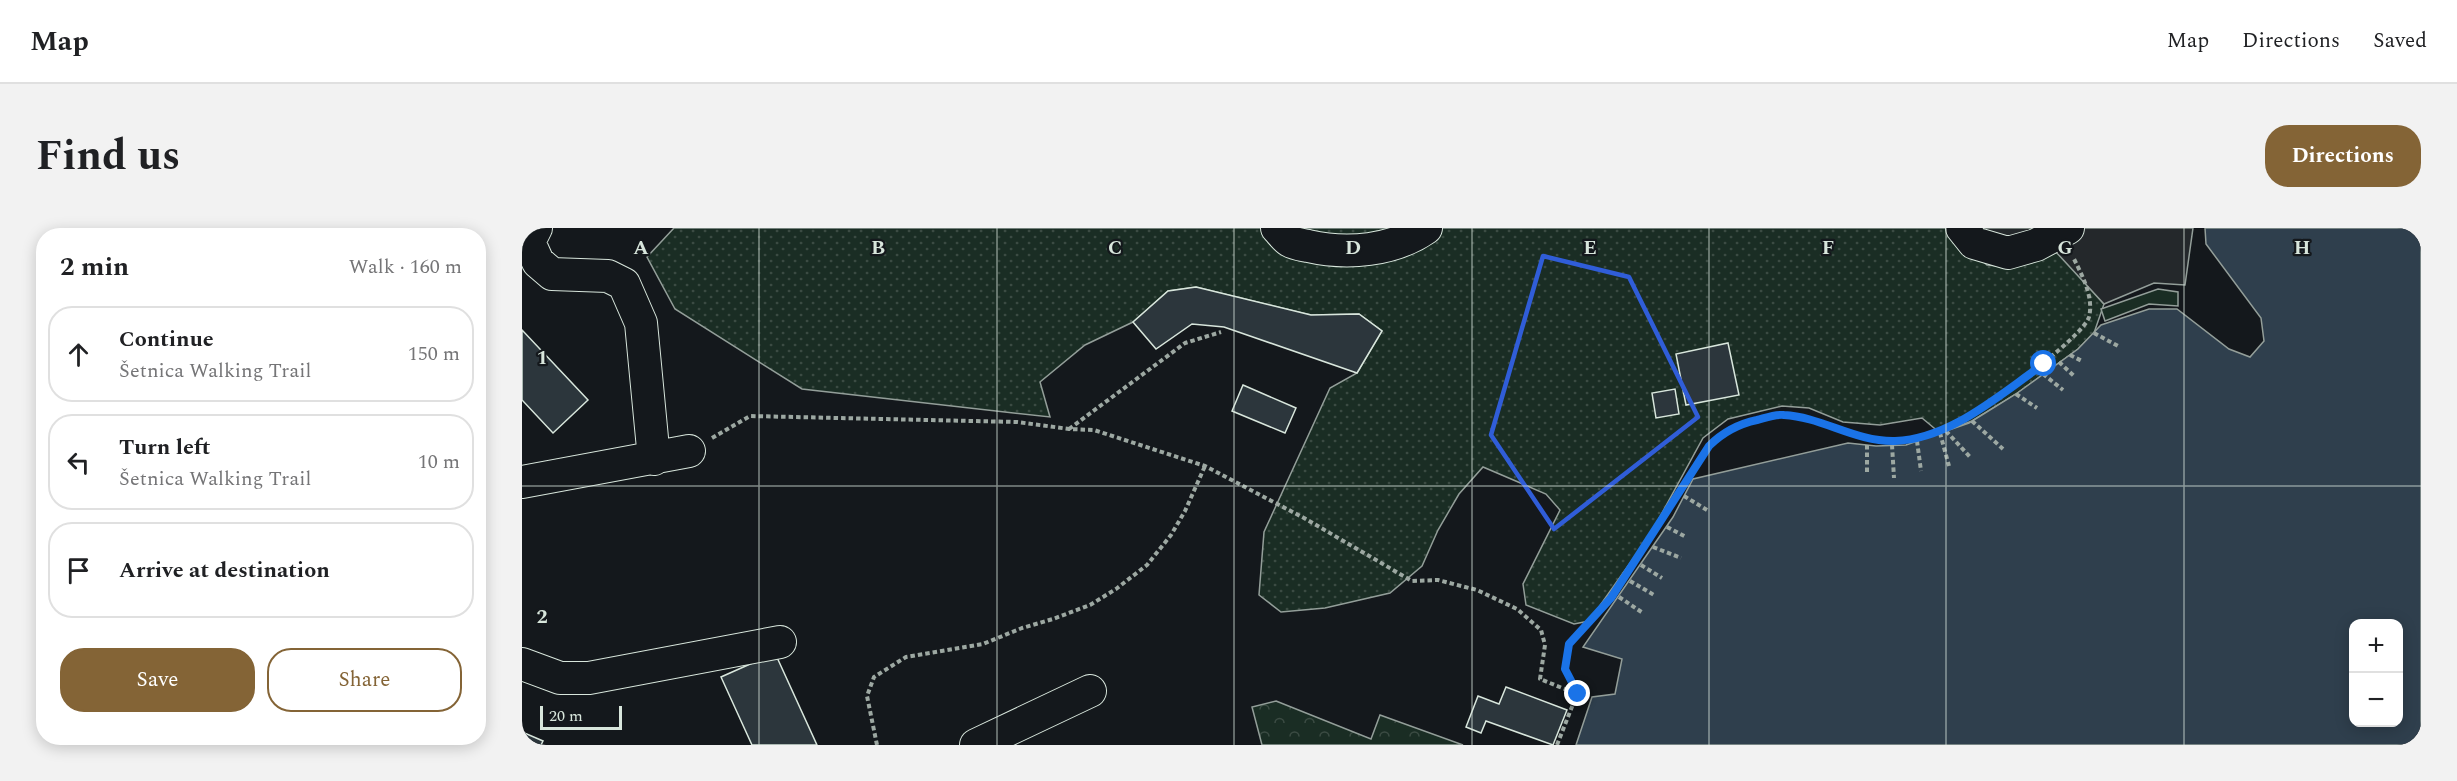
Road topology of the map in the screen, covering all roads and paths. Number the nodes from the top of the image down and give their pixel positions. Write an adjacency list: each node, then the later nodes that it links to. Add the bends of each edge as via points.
1 (536, 228): 27 (street, via 529,242 538,262 552,274 608,276 624,284 641,323)
2 (1277, 228): 3 (street, via 1290,242 1357,250 1387,246)
3 (1426, 228)
4 (1962, 228): 5 (street, via 1974,243 2008,253)
5 (2067, 230): 49 (path, via 2091,303 2088,320 2044,364 1957,423 1895,441 1859,437 1782,415 1746,422 1720,435 1709,446 1611,598 1569,644 1565,669)
6 (1221, 332): 18 (path, via 1185,343)
7 (2094, 333): 8 (path)
8 (2118, 346)
9 (2070, 355): 10 (path)
10 (2082, 361)
11 (2059, 362): 13 (path)
12 (2043, 374): 14 (path)
13 (2074, 376)
14 (2063, 390)
15 (2016, 394): 16 (path)
16 (2037, 408)
17 (1972, 421): 24 (path)
18 (1068, 429): 25 (path, via 1017,422 750,416); 28 (path, via 1094,430)
19 (1946, 431): 26 (path)
20 (1940, 433): 29 (path)
21 (1917, 441): 30 (path)
22 (1867, 445): 31 (path)
23 (1892, 445): 32 (path)
24 (2003, 449)
25 (689, 451): 27 (street)
26 (1971, 458)
27 (654, 459): 33 (street)
28 (1205, 466): 49 (path, via 1412,581 1438,580 1477,590 1517,609 1541,630 1545,645 1540,679); 50 (path, via 1171,535 1147,565 1116,589 1090,605 983,644 906,657 874,677 867,696)
29 (1949, 466)
30 (1921, 471)
31 (1867, 473)
32 (1894, 478)
33 (522, 482)
34 (1684, 496): 35 (path)
35 (1707, 510)
36 (1666, 527): 37 (path)
37 (1686, 537)
38 (1653, 547): 39 (path)
39 (1681, 558)
40 (1641, 565): 41 (path)
41 (1662, 578)
42 (1630, 581): 43 (path)
43 (1654, 595)
44 (1619, 597): 45 (path)
45 (1643, 613)
46 (780, 642): 47 (street, via 589,678 560,678)
47 (522, 664)
48 (1090, 692): 51 (street)
49 (1578, 694): 52 (path)
50 (877, 745)
51 (976, 745)
52 (1557, 745)

